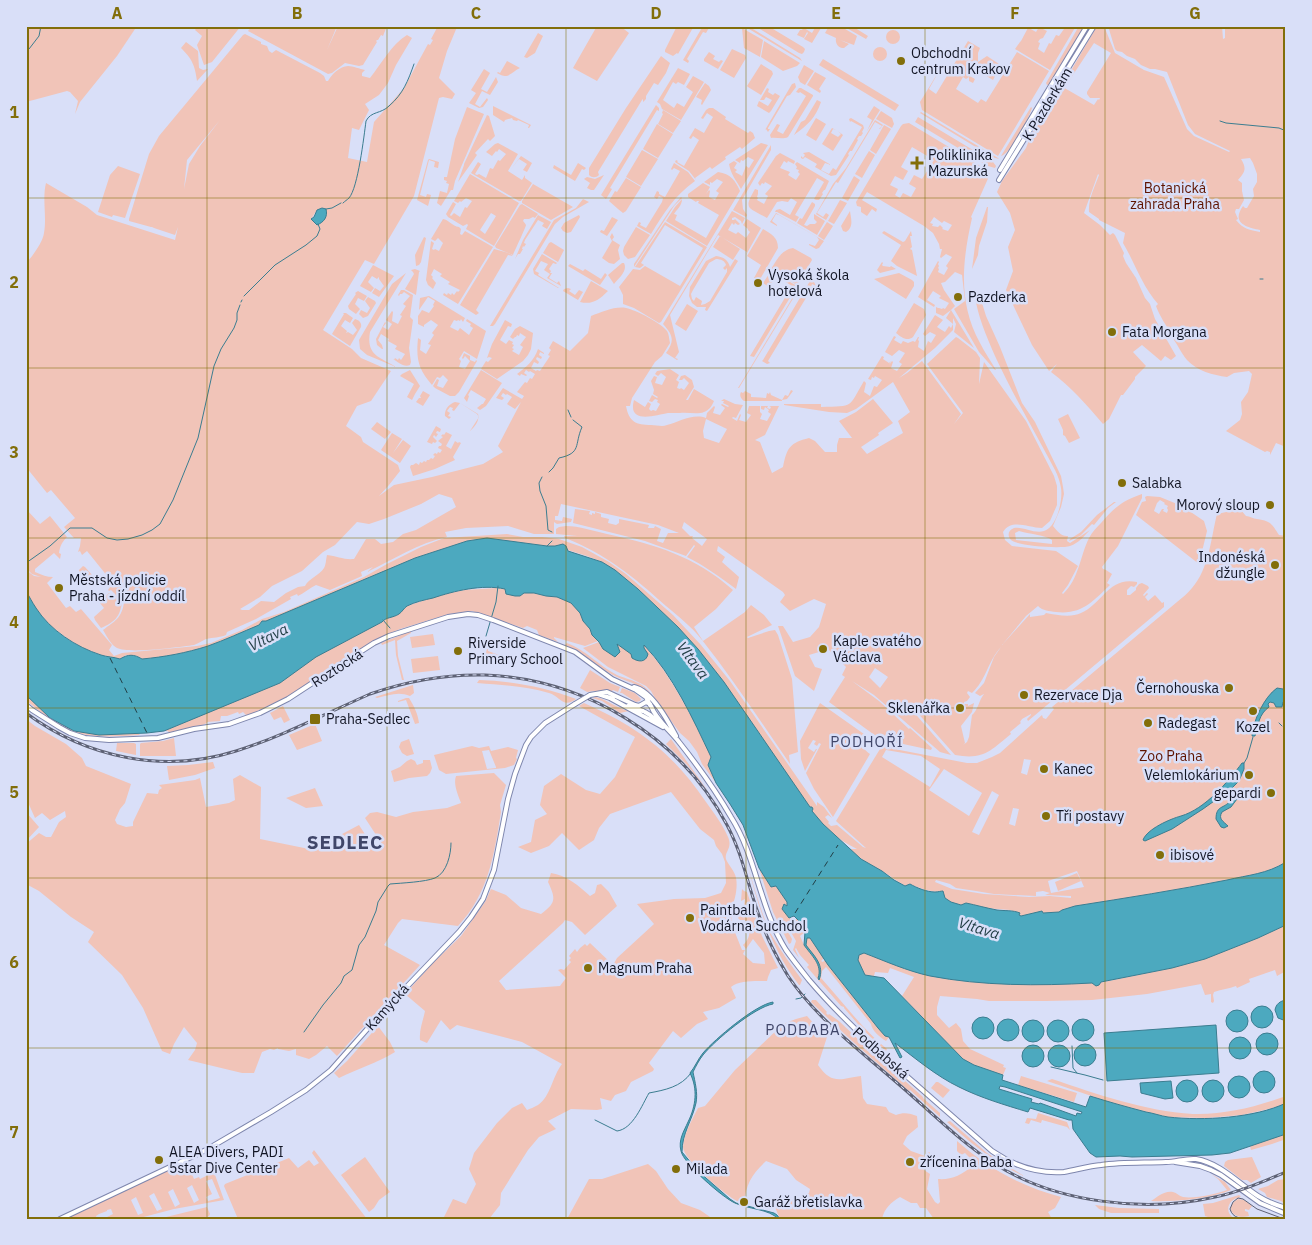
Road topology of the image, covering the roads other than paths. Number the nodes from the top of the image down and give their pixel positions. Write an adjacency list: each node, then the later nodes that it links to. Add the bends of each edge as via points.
1 (1087, 26): 3 (main road, K Pazderkám)
2 (1094, 26): 4 (main road, K Pazderkám)
3 (1000, 170)
4 (999, 180)
5 (629, 686): 7 (main road, Roztocká); 10 (main road, Roztocká, via 607,675 576,652 493,620 468,614 389,636 288,699 229,724 158,738 90,739 59,727); 15 (main road, via 647,694)
6 (596, 693): 8 (main road); 9 (main road, via 607,692 635,705); 19 (main road, Kamýcká, bridge, via 545,723 531,737 508,799 494,870 474,912 331,1070 306,1090 229,1138)
7 (642, 694): 9 (main road); 11 (main road, Roztocká)
8 (610, 698): 12 (main road); 13 (main road)
9 (643, 704): 11 (main road); 12 (main road)
10 (26, 705)
11 (651, 705): 12 (main road, via 650,711); 14 (main road, Podbabská)
12 (644, 712): 13 (main road, Podbabská)
13 (663, 727): 14 (main road, Podbabská)
14 (669, 731): 15 (main road, Podbabská)
15 (678, 740): 16 (main road, Podbabská, via 735,823 745,843 770,921 786,950 819,992 855,1029 971,1132 1002,1157 1038,1171 1063,1172 1102,1164)
16 (1170, 1162): 17 (main road, Podbabská, via 1196,1159 1211,1164 1262,1199); 18 (main road, Podbabská, via 1211,1170 1260,1203)
17 (1286, 1208)
18 (1286, 1214)
19 (60, 1219)

